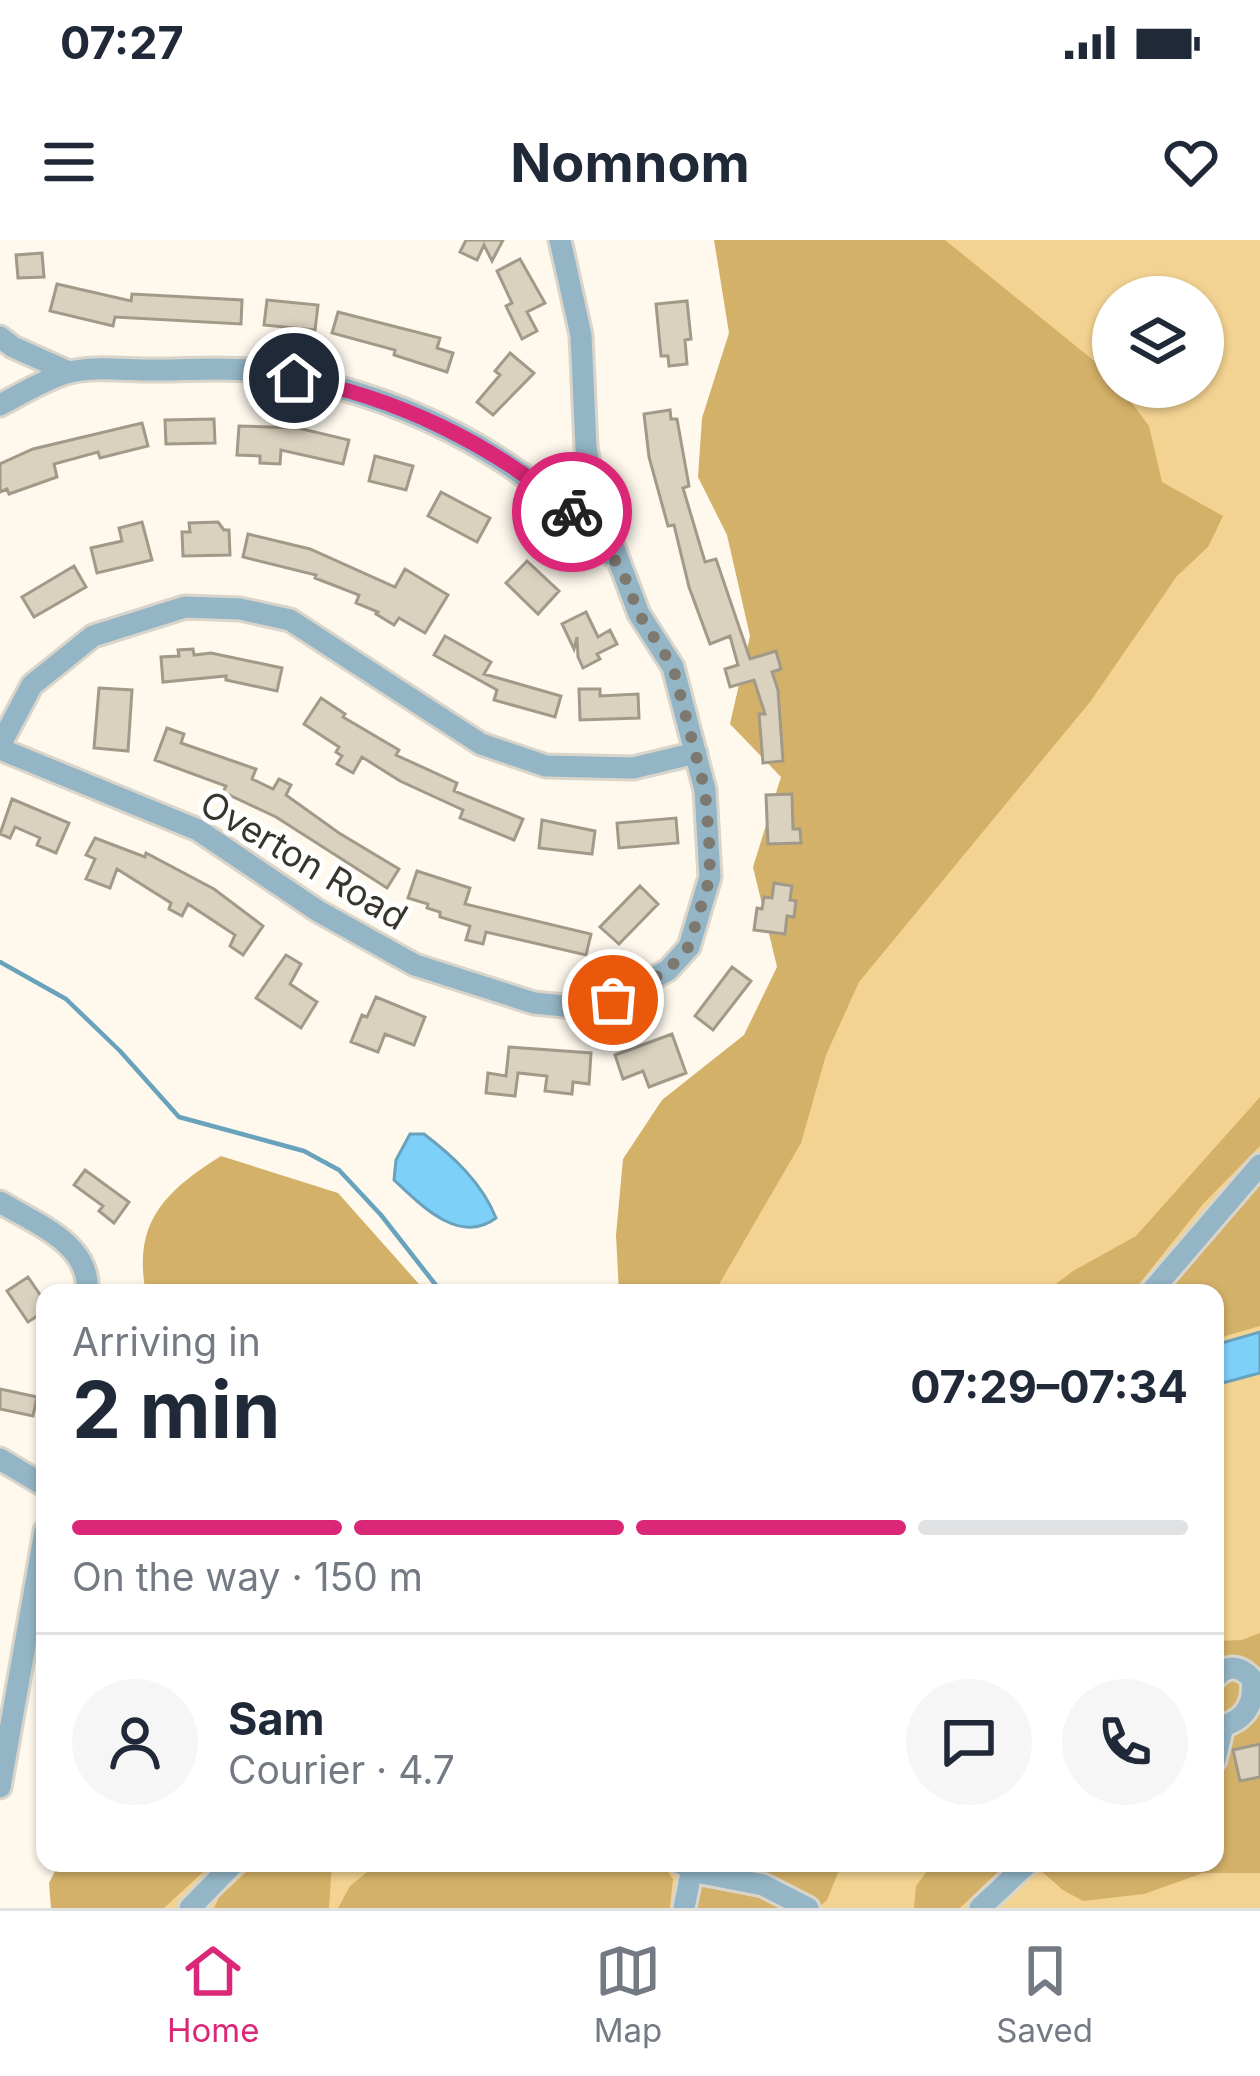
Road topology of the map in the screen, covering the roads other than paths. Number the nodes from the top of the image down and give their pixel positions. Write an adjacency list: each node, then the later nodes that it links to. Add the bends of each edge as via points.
1 (560, 240): 5 (street, Overton Road, via 581,334 592,481)
2 (0, 337): 3 (street)
3 (69, 372): 4 (street); 5 (street, via 255,370 389,403 536,481)
4 (0, 405)
5 (621, 567): 7 (street, Overton Road, via 673,667)
6 (0, 747): 7 (street, via 32,685 93,636 185,607 290,620 481,744 545,766 633,768); 7 (street, Overton Road, via 198,830 415,964 534,1003 574,1007 643,987 689,946 710,877)
7 (696, 753)
8 (1260, 1165): 11 (street)
9 (0, 1202): 10 (street, via 69,1245 83,1260)
10 (86, 1284)
11 (1158, 1284)
12 (0, 1460): 13 (street)
13 (36, 1481)
14 (36, 1582): 17 (street)
15 (1224, 1671): 16 (street, via 1238,1668 1252,1679 1253,1696 1243,1717)
16 (1224, 1723)
17 (0, 1786)
18 (225, 1872): 22 (street)
19 (687, 1872): 23 (street)
20 (714, 1872): 24 (street)
21 (1018, 1872): 25 (street)
22 (190, 1908)
23 (684, 1908)
24 (808, 1908)
25 (980, 1908)

